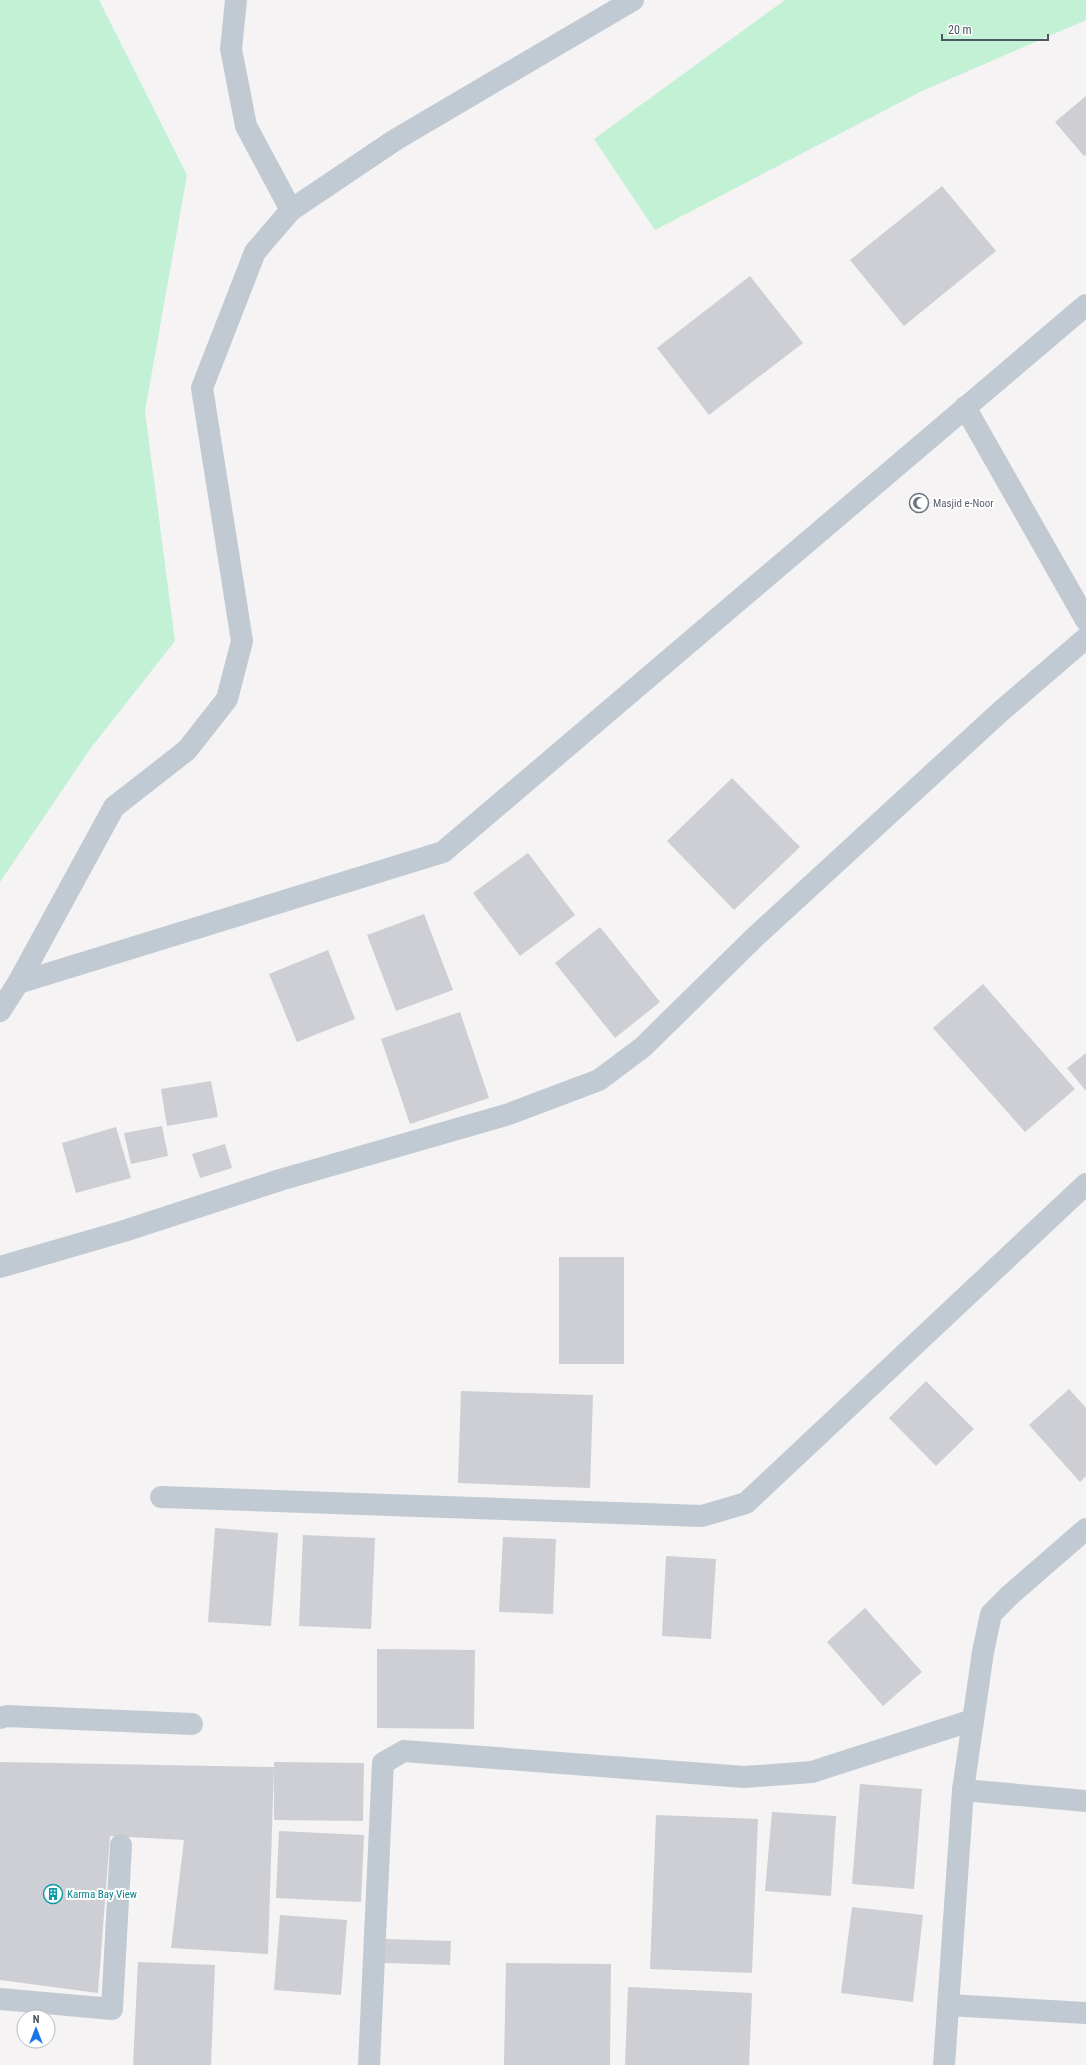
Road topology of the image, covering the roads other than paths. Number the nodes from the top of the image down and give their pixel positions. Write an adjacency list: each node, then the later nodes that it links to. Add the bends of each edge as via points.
1 (236, 0): 3 (street, via 231,49 246,126)
2 (633, 0): 3 (street, via 395,140)
3 (291, 210): 8 (street, via 255,252 202,388 242,640 227,700 187,750 114,808)
4 (1086, 305): 5 (street)
5 (965, 407): 6 (street); 8 (street, via 443,852)
6 (1086, 620)
7 (1086, 638): 11 (street, via 1000,712 766,926 643,1047 599,1080 509,1114 280,1180 124,1231)
8 (18, 983): 9 (street)
9 (0, 1011)
10 (1086, 1184): 12 (street, via 746,1503 702,1516)
11 (0, 1267)
12 (161, 1498)
13 (1086, 1529): 15 (street, via 991,1614)
14 (0, 1718): 16 (street, via 14,1716)
15 (973, 1720): 17 (street); 23 (street, via 812,1772 744,1777 404,1751 383,1763)
16 (192, 1724)
17 (963, 1790): 18 (street); 21 (street)
18 (1086, 1801)
19 (121, 1845): 20 (street, via 112,2009)
20 (0, 1999)
21 (948, 2005): 22 (street); 24 (street)
22 (1086, 2013)
23 (369, 2065)
24 (944, 2065)

